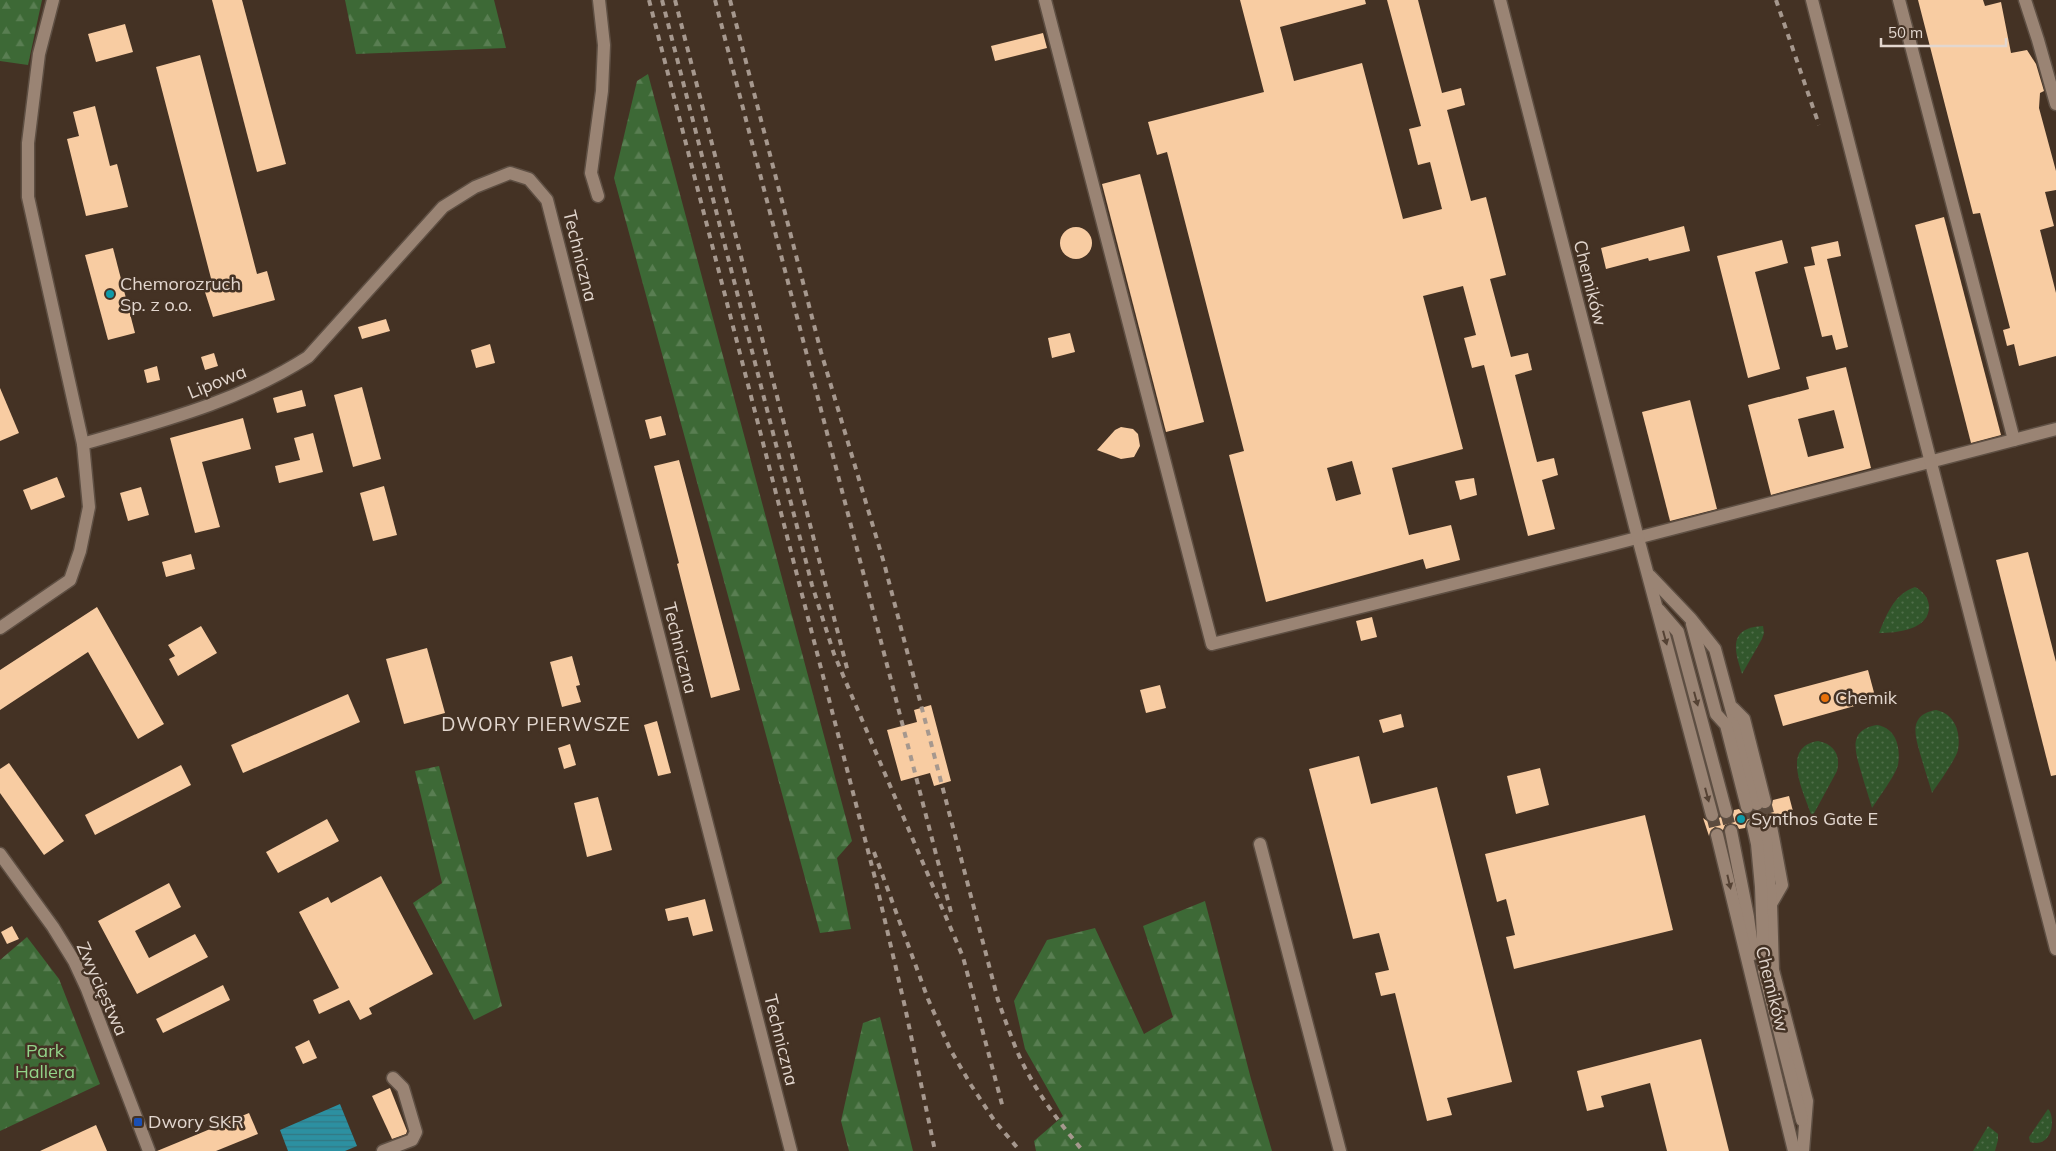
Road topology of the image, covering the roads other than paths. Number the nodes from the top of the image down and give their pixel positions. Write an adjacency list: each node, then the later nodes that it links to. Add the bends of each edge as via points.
1 (53, 0): 13 (street, via 39,54 28,143 28,197)
2 (599, 0): 10 (street, via 604,45 602,91 591,173)
3 (1045, 0): 15 (street, via 1212,644)
4 (1500, 0): 15 (street, Chemików)
5 (1812, 0): 14 (street)
6 (1899, 0): 12 (street)
7 (2025, 0): 8 (street)
8 (2056, 104)
9 (510, 174): 13 (street, Lipowa, via 475,187 443,207 308,357 288,370 205,408); 32 (street, Techniczna, via 529,179 547,200)
10 (598, 196)
11 (2056, 429): 12 (street)
12 (2014, 440): 14 (street)
13 (83, 444): 19 (street, via 89,507 70,580)
14 (1931, 462): 15 (street); 26 (street)
15 (1638, 538): 16 (street, Chemików)
16 (1648, 574): 17 (street, Chemików); 18 (street, Chemików)
17 (1657, 609): 20 (street, one-way to 20, via 1678,632); 21 (street, Chemików, one-way to 21)
18 (1691, 619): 18 (street, Chemików, via 1716,649 1756,804 1726,725 1716,714)
19 (0, 628)
20 (1726, 812)
21 (1712, 816)
22 (1731, 831): 28 (street, via 1754,966 1786,1099)
23 (1717, 835): 28 (street, Chemików, one-way to 28)
24 (1260, 844): 33 (street)
25 (0, 854): 30 (street, Zwycięstwa, via 74,961)
26 (2056, 949)
27 (393, 1078): 31 (street, via 403,1088 416,1132 412,1140)
28 (1785, 1116): 34 (street, Chemików)
29 (1805, 1130): 29 (street, via 1807,1101 1772,970 1772,904 1782,885 1762,823 1757,844 1764,971); 35 (street)
30 (149, 1151)
31 (384, 1151)
32 (791, 1151)
33 (1340, 1151)
34 (1794, 1151)
35 (1803, 1151)

